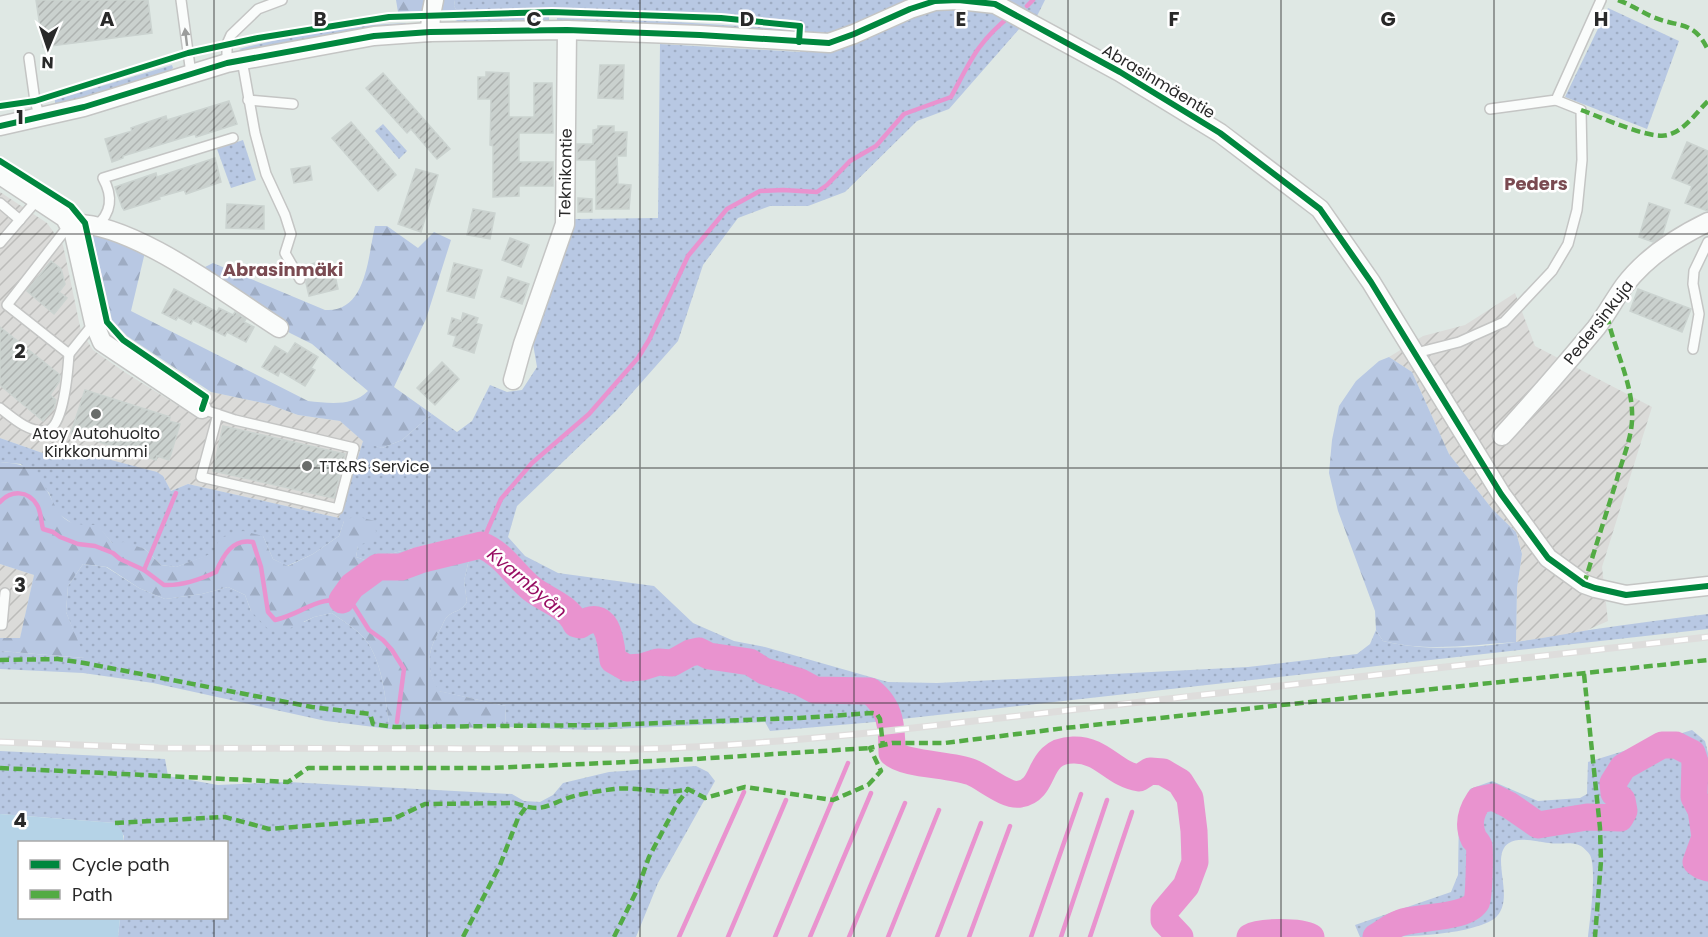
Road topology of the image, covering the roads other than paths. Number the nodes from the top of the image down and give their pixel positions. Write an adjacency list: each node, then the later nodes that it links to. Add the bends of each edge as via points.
1 (181, 0): 9 (lane, one-way to 1)
2 (282, 0): 8 (lane, via 258,9 231,34 227,44)
3 (434, 0): 6 (street)
4 (1600, 0): 11 (lane)
5 (567, 30): 6 (street, Abrasinmäentie); 31 (street, Abrasinmäentie, via 829,43 935,1 995,4 1120,72 1220,133 1320,209); 33 (street, Teknikontie, via 565,224)
6 (430, 32): 8 (street, Abrasinmäentie, via 374,36)
7 (29, 58): 14 (lane)
8 (235, 61): 9 (street, Abrasinmäentie); 10 (lane)
9 (191, 74): 14 (street, Abrasinmäentie)
10 (248, 100): 12 (lane); 26 (lane, via 266,174 291,234 285,253)
11 (1556, 100): 13 (lane); 31 (lane, via 1581,110 1582,160 1577,210 1568,244 1552,271 1504,322 1459,342)
12 (293, 104)
13 (1490, 109)
14 (40, 118): 15 (street, Abrasinmäentie)
15 (0, 126)
16 (234, 138): 23 (lane, via 104,178 110,206 104,220)
17 (0, 176): 18 (street)
18 (37, 200): 20 (lane); 22 (street)
19 (0, 203): 20 (lane)
20 (20, 220): 25 (lane)
21 (1708, 222): 36 (street, Pedersinkuja, via 1683,234 1644,265 1550,384)
22 (70, 225): 23 (street); 27 (lane); 28 (street)
23 (96, 226): 29 (street, via 150,246)
24 (1708, 242): 30 (lane, via 1694,271 1699,314)
25 (0, 243)
26 (300, 279)
27 (3, 308): 32 (lane)
28 (94, 323): 32 (lane); 35 (street, via 102,342)
29 (279, 328)
30 (1693, 349)
31 (1416, 353): 37 (street, Abrasinmäentie, via 1501,494 1548,558 1584,584 1626,595)
32 (69, 354): 34 (lane, via 68,379 52,429 22,425)
33 (513, 380)
34 (0, 408)
35 (210, 412): 35 (lane, via 354,448 338,509 201,477)
36 (1502, 436)
37 (1708, 586)
38 (5, 593): 39 (lane)
39 (0, 625)

